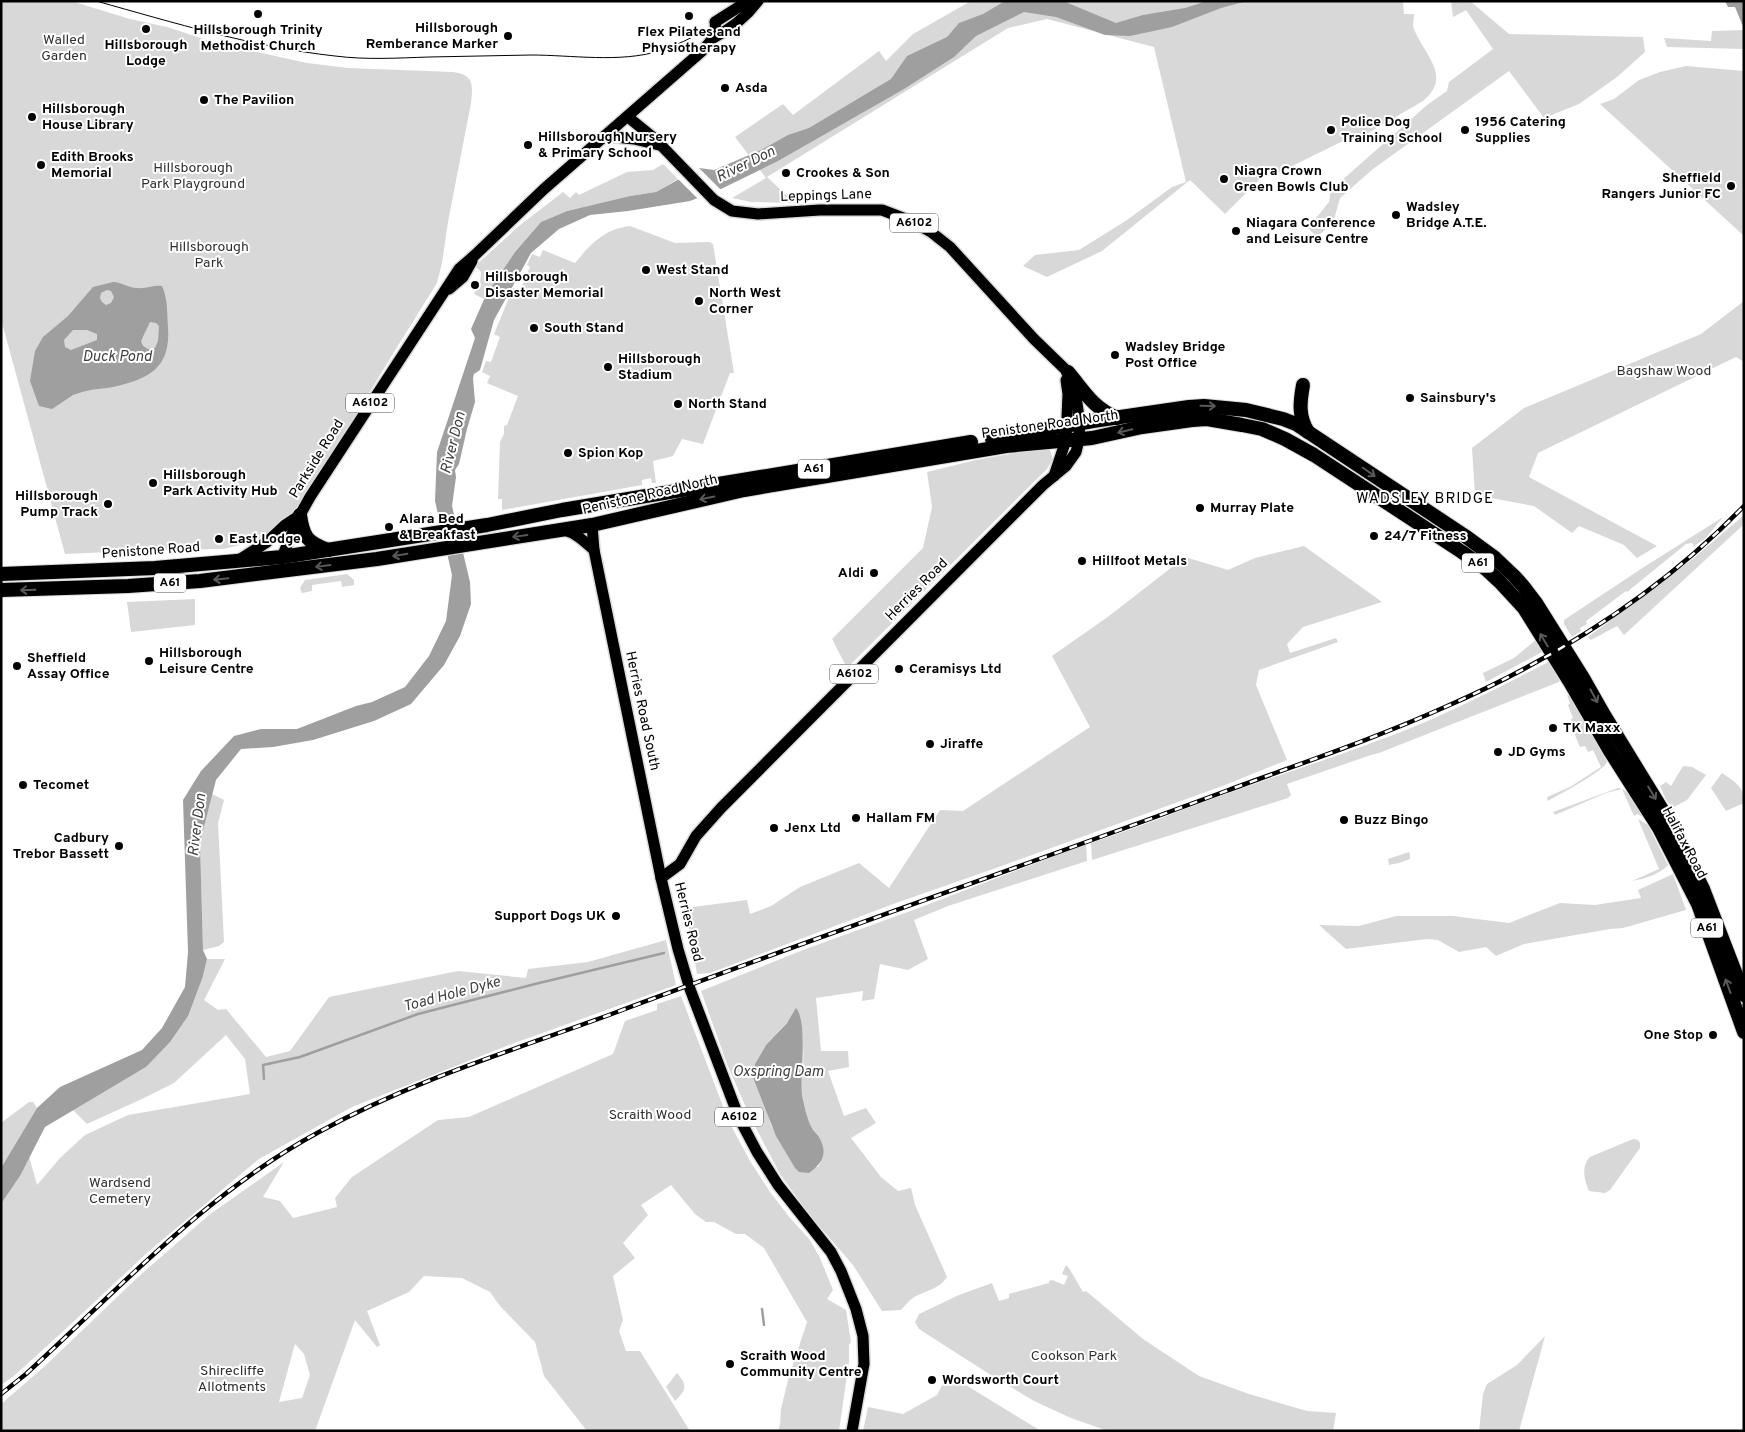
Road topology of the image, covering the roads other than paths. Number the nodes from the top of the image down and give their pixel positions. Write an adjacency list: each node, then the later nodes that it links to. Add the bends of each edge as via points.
1 (748, 1): 3 (main road, via 715,22)
2 (758, 1): 3 (main road, via 726,32)
3 (713, 38): 4 (main road, A6102)
4 (628, 117): 5 (main road, A6102); 6 (main road, Leppings Lane / A6102)
5 (605, 136): 6 (main road, A6102); 15 (main road, Parkside Road / A6102, via 538,194 451,279)
6 (659, 145): 7 (main road, Leppings Lane / A6102, via 714,200 742,213 882,210 931,232 950,246)
7 (1064, 369): 9 (highway, via 1094,405); 11 (main road, A6102)
8 (1303, 385): 12 (highway, via 1300,409)
9 (1117, 418): 10 (highway, Penistone Road North / A61, one-way to 10, via 1204,406 1235,408); 11 (highway, Penistone Road North / A61)
10 (1276, 423): 12 (highway, Penistone Road North / A61); 13 (highway, Penistone Road North / A61, one-way to 13, via 1242,425 1192,420); 29 (highway, Penistone Road North / A61, via 1314,455 1462,552)
11 (1073, 425): 13 (main road, A6102); 14 (highway, Penistone Road North / A61)
12 (1308, 432): 25 (highway, Penistone Road North / A61, one-way to 25, via 1465,536)
13 (1072, 440): 17 (highway, Penistone Road North / A61, one-way to 17, via 1006,446 744,490); 34 (main road, Herries Road / A6102, via 1076,452 1066,466 1042,485 754,775 696,836 680,864)
14 (562, 510): 16 (highway, Penistone Road North / A61); 17 (highway, via 581,516)
15 (300, 515): 20 (highway, via 306,537); 22 (main road, Parkside Road / A6102); 23 (main road, Parkside Road / A6102)
16 (509, 520): 19 (highway, Penistone Road / A61)
17 (592, 525): 18 (highway, Penistone Road North / A61); 21 (main road, Herries Road South / A6102)
18 (564, 530): 21 (main road); 24 (highway, Penistone Road North / A61, one-way to 24)
19 (361, 545): 20 (highway, Penistone Road / A61); 24 (highway)
20 (328, 550): 22 (highway, Penistone Road / A61)
21 (594, 550): 34 (main road, Herries Road South / A6102)
22 (282, 557): 23 (highway, Penistone Road / A61); 28 (highway)
23 (238, 561): 26 (highway, Penistone Road / A61)
24 (358, 562): 28 (highway, A61, one-way to 28)
25 (1504, 567): 29 (highway, via 1504,577); 32 (highway, Penistone Road North / A61, via 1536,603)
26 (34, 573): 27 (highway, Penistone Road / A61); 30 (highway)
27 (1, 574)
28 (269, 574): 30 (highway, A61, one-way to 30, via 164,584)
29 (1500, 582): 32 (highway, Penistone Road North / A61, one-way to 29)
30 (55, 589): 31 (highway, A61, one-way to 31)
31 (1, 590)
32 (1577, 677): 33 (highway, Halifax Road / A61)
33 (1627, 769): 35 (highway, Halifax Road / A61, one-way to 35, via 1669,821 1703,889); 36 (highway, Halifax Road / A61, one-way to 33, via 1698,904)
34 (661, 878): 37 (main road, Herries Road / A6102, via 690,989 740,1118 778,1185 831,1252 856,1309 863,1336 864,1364)
35 (1744, 994)
36 (1744, 1032)
37 (852, 1431)

